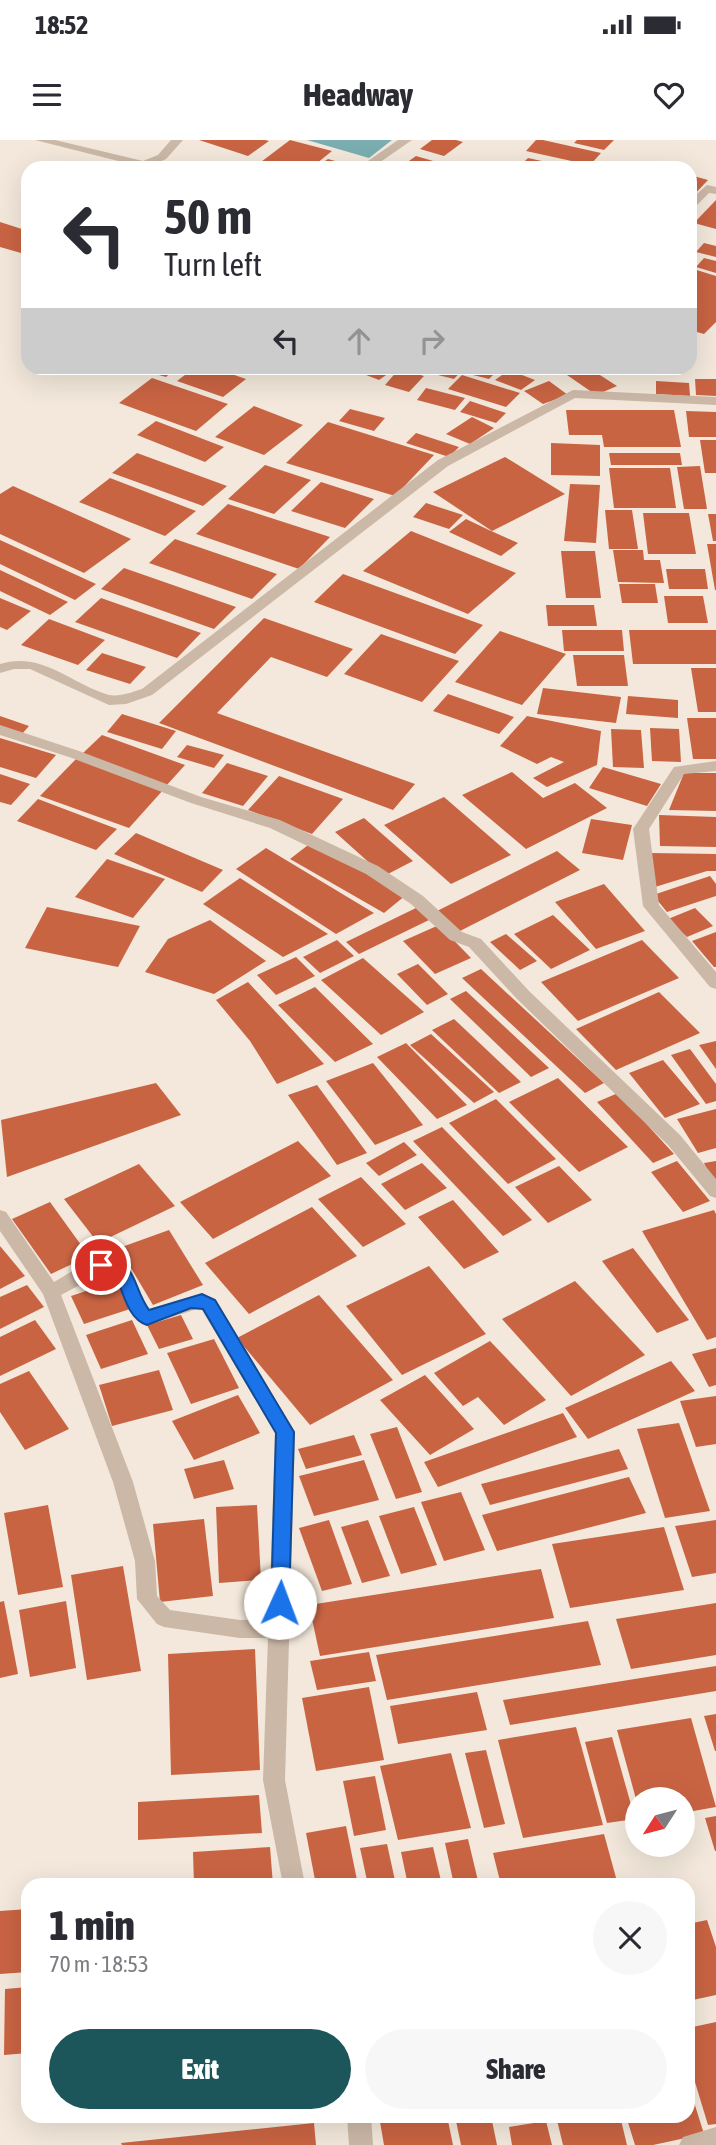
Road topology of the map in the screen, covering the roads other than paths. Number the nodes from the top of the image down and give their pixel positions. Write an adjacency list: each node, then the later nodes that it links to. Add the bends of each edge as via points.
1 (41, 140): 4 (street)
2 (177, 140): 5 (street)
3 (406, 140): 6 (street)
4 (128, 161)
5 (153, 161)
6 (375, 161)
7 (716, 191): 8 (street, via 707,188)
8 (697, 199)
9 (716, 401): 10 (street, via 573,394 443,463 147,692 109,700 32,665)
10 (0, 669)
11 (0, 730): 14 (street, via 275,824 372,870 417,900 456,936 475,943 674,1140)
12 (716, 766): 13 (street, via 679,770 641,829 651,906)
13 (716, 983)
14 (716, 1191)
15 (0, 1217): 16 (street)
16 (51, 1292): 17 (street, via 123,1482 145,1561 147,1599 164,1618 240,1629); 17 (street, via 101,1265 115,1265 147,1318 190,1302 202,1300 209,1305 285,1432)
17 (279, 1629): 18 (street, via 274,1780)
18 (293, 1878)
19 (359, 2123): 21 (street)
20 (716, 2139): 22 (street)
21 (361, 2145)
22 (691, 2145)

